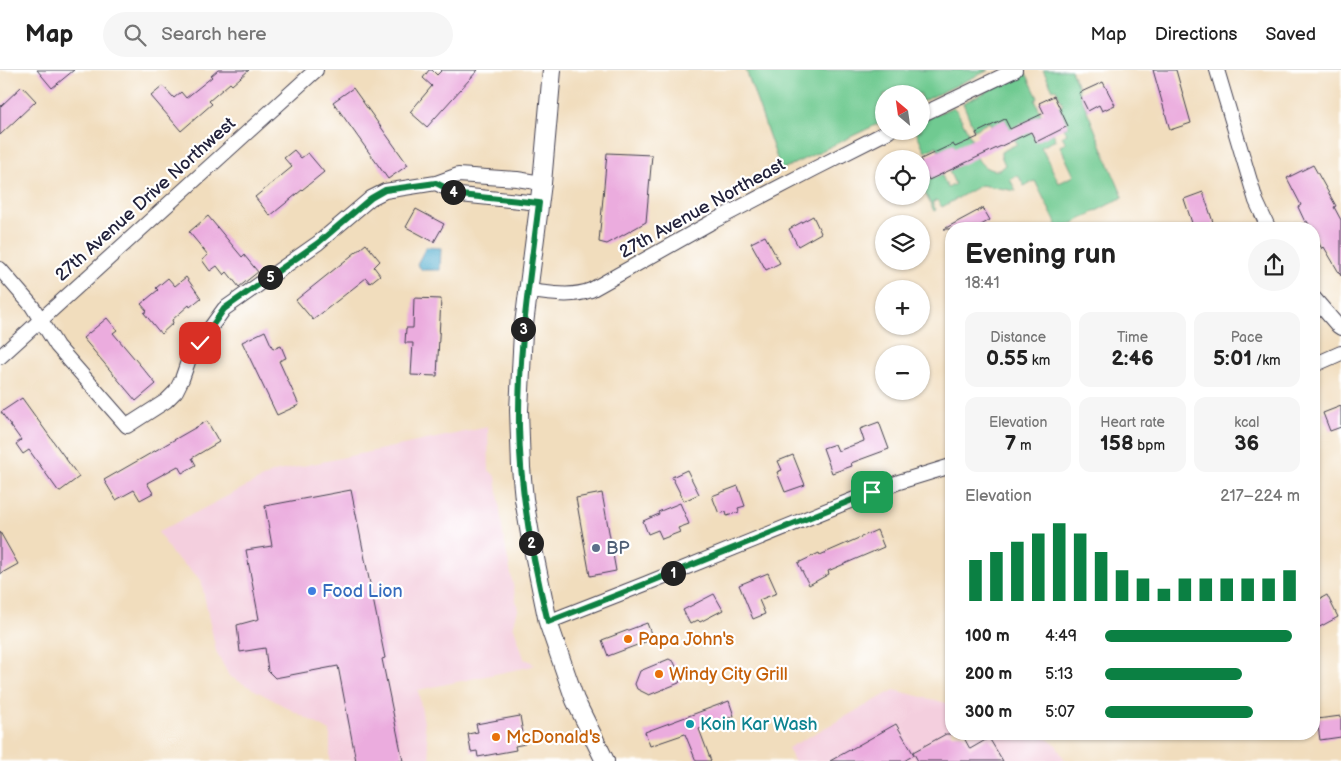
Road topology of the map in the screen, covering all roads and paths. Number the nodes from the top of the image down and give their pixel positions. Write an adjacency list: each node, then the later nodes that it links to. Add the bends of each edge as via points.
1 (316, 70): 16 (street, 27th Avenue Drive Northwest)
2 (552, 70): 8 (main road)
3 (1015, 70): 5 (street)
4 (1217, 70): 12 (street, via 1256,201)
5 (930, 112)
6 (875, 138): 14 (street, 27th Avenue Northeast, via 591,290 569,295)
7 (458, 175): 8 (street); 9 (street); 10 (street)
8 (542, 182): 11 (main road)
9 (436, 183): 10 (street); 16 (street, via 390,190 371,198 318,243 224,309 190,356 176,391 127,426 57,346)
10 (460, 195): 11 (street)
11 (539, 203): 14 (main road)
12 (1266, 222)
13 (0, 269): 16 (street)
14 (528, 290): 22 (main road, via 520,366 520,450 524,498)
15 (1320, 305): 17 (street)
16 (40, 320): 19 (street, 27th Avenue Drive Northwest)
17 (1341, 328)
18 (1341, 353): 20 (street)
19 (0, 357)
20 (1320, 362)
21 (945, 468): 22 (street, via 872,492)
22 (548, 622): 23 (main road, via 575,700)
23 (605, 761)

